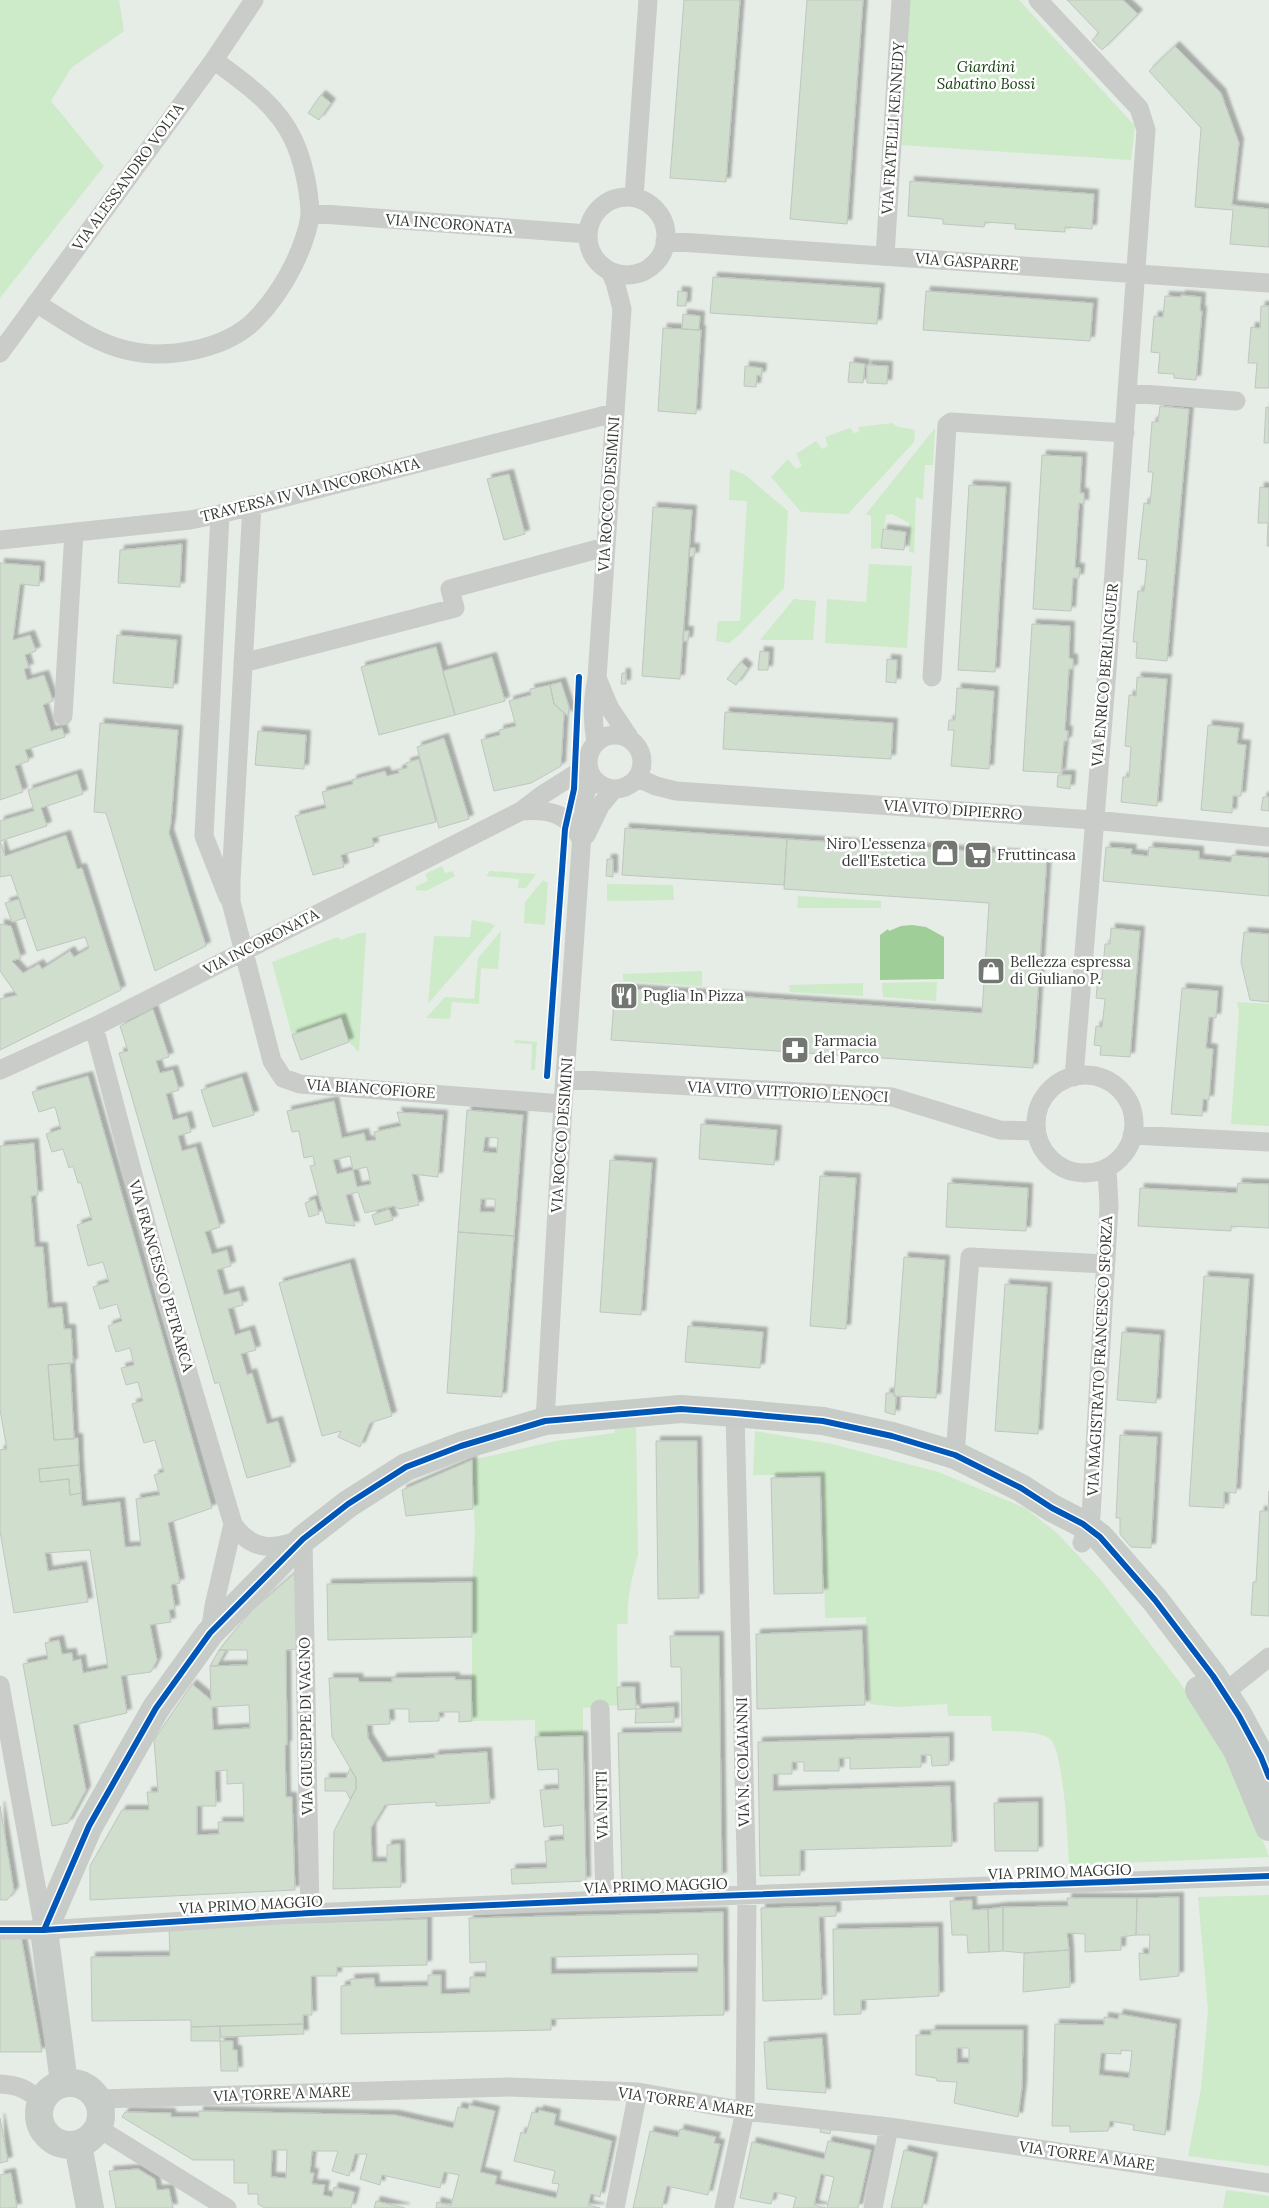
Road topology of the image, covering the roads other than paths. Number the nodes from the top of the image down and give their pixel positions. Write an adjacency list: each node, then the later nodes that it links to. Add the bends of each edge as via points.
1 (254, 0): 5 (street, VIA ALESSANDRO VOLTA)
2 (648, 0): 6 (street)
3 (901, 0): 10 (street, VIA FRATELLI KENNEDY)
4 (1038, 0): 13 (street, VIA ENRICO BERLINGUER, via 1139,108 1146,130)
5 (214, 60): 7 (street, via 256,91 275,110 293,139 304,173); 15 (street, VIA ALESSANDRO VOLTA)
6 (634, 198): 8 (street, via 622,197 602,206 590,223); 9 (street, via 655,208 665,230)
7 (310, 213): 8 (street, VIA INCORONATA); 15 (street, via 300,253 280,291 253,322 223,340 194,351 159,354 127,350 93,338)
8 (588, 234): 11 (street, via 594,256)
9 (665, 241): 10 (street, VIA GASPARRE); 12 (street, via 654,264)
10 (885, 256): 13 (street, VIA GASPARRE)
11 (610, 271): 12 (street, via 621,274); 16 (street, VIA ROCCO DESIMINI)
12 (643, 271): 16 (street, VIA ROCCO DESIMINI, via 634,282)
13 (1136, 274): 14 (street, VIA GASPARRE); 18 (street, VIA ENRICO BERLINGUER)
14 (1269, 284)
15 (36, 303): 17 (street, VIA ALESSANDRO VOLTA)
16 (622, 310): 20 (street, VIA ROCCO DESIMINI)
17 (0, 353)
18 (1128, 393): 19 (street); 21 (street, VIA ENRICO BERLINGUER)
19 (1236, 401)
20 (614, 413): 22 (street, TRAVERSA IV VIA INCORONATA); 26 (street, VIA ROCCO DESIMINI)
21 (1125, 433): 28 (street, via 951,422 947,426); 37 (street, VIA ENRICO BERLINGUER)
22 (252, 505): 23 (street, TRAVERSA IV VIA INCORONATA); 27 (street)
23 (220, 514): 24 (street, TRAVERSA IV VIA INCORONATA); 40 (street, via 204,836)
24 (74, 532): 25 (street, TRAVERSA IV VIA INCORONATA); 30 (street)
25 (0, 540)
26 (605, 547): 27 (street, via 450,590 455,608); 29 (street, VIA ROCCO DESIMINI)
27 (243, 663): 40 (street)
28 (932, 677)
29 (597, 678): 31 (street, VIA ROCCO DESIMINI, via 609,707); 32 (street, VIA ROCCO DESIMINI, via 592,699)
30 (63, 716)
31 (629, 738): 32 (street, via 610,734); 34 (street, VIA ROCCO DESIMINI, via 636,743 643,759)
32 (596, 742): 33 (street, VIA ROCCO DESIMINI, via 588,758)
33 (590, 771): 35 (street, via 599,784); 36 (street, VIA INCORONATA, via 542,795); 39 (street, VIA ROCCO DESIMINI)
34 (638, 778): 35 (street, VIA ROCCO DESIMINI, via 630,785); 37 (street, VIA VITO DIPIERRO, via 676,791)
35 (614, 789): 39 (street, VIA ROCCO DESIMINI, via 600,806)
36 (521, 811): 39 (street, VIA INCORONATA, via 540,810 567,819); 41 (street, VIA INCORONATA)
37 (1093, 820): 38 (street, VIA VITO DIPIERRO); 44 (street, VIA ENRICO BERLINGUER)
38 (1269, 837)
39 (582, 845): 45 (street, VIA ROCCO DESIMINI)
40 (231, 902): 41 (street, VIA BIANCOFIORE)
41 (244, 951): 42 (street, VIA INCORONATA); 46 (street, VIA BIANCOFIORE, via 272,1061 282,1078 300,1084)
42 (94, 1027): 43 (street, VIA INCORONATA); 55 (street, VIA FRANCESCO PETRARCA, via 166,1299)
43 (0, 1070)
44 (1074, 1077): 47 (street, via 1049,1091 1041,1103); 48 (street, via 1106,1080 1119,1089 1134,1118)
45 (565, 1079): 46 (street, VIA ROCCO DESIMINI); 47 (street, VIA VITO VITTORIO LENOCI, via 892,1097 1000,1130)
46 (563, 1104): 53 (street, VIA ROCCO DESIMINI)
47 (1036, 1131): 50 (street, via 1041,1146 1062,1168 1076,1173 1092,1173)
48 (1132, 1135): 49 (street); 50 (street, via 1119,1160)
49 (1269, 1142)
50 (1107, 1168): 51 (street, VIA MAGISTRATO FRANCESCO SFORZA, via 1109,1206)
51 (1105, 1264): 54 (street, via 970,1257); 56 (street, VIA MAGISTRATO FRANCESCO SFORZA, via 1091,1516)
52 (735, 1412): 53 (street, via 681,1409); 54 (street, via 824,1421 892,1436); 66 (street, VIA N. COLAIANNI)
53 (545, 1421): 57 (street, via 461,1446 406,1468 348,1504)
54 (955, 1455): 56 (street, via 1022,1488)
55 (233, 1524): 57 (street, VIA FRANCESCO PETRARCA, via 240,1534 258,1546 287,1546); 58 (street, VIA FRANCESCO PETRARCA)
56 (1085, 1536): 61 (street, via 1100,1537 1155,1600); 64 (street, via 1212,1707 1237,1750)
57 (304, 1539): 58 (street); 68 (street, VIA GIUSEPPE DI VAGNO)
58 (210, 1633): 70 (street, via 156,1708 89,1826)
59 (1269, 1657): 61 (street)
60 (0, 1685): 70 (street)
61 (1224, 1693): 63 (street, via 1244,1724)
62 (600, 1710): 67 (street, VIA NITTI)
63 (1269, 1777)
64 (1269, 1827)
65 (1269, 1876): 66 (street, VIA PRIMO MAGGIO)
66 (747, 1896): 67 (street, VIA PRIMO MAGGIO); 76 (street, VIA N. COLAIANNI)
67 (605, 1900): 68 (street, VIA PRIMO MAGGIO)
68 (310, 1914): 70 (street, VIA PRIMO MAGGIO)
69 (0, 1930): 70 (street, VIA PRIMO MAGGIO)
70 (44, 1930): 71 (street)
71 (64, 2083): 74 (street, via 84,2086); 75 (street, via 47,2092)
72 (0, 2084): 75 (street, via 17,2085)
73 (638, 2092): 74 (street, VIA TORRE A MARE, via 509,2087); 76 (street, VIA TORRE A MARE); 82 (street)
74 (98, 2099): 78 (street, via 101,2118)
75 (41, 2102): 78 (street, via 39,2118 44,2133 52,2141 62,2145)
76 (745, 2111): 77 (street, VIA TORRE A MARE); 83 (street, VIA N. COLAIANNI)
77 (889, 2128): 79 (street, VIA TORRE A MARE); 84 (street)
78 (88, 2136): 80 (street); 81 (street)
79 (1269, 2183)
80 (90, 2208)
81 (227, 2208)
82 (615, 2208)
83 (724, 2208)
84 (873, 2208)

